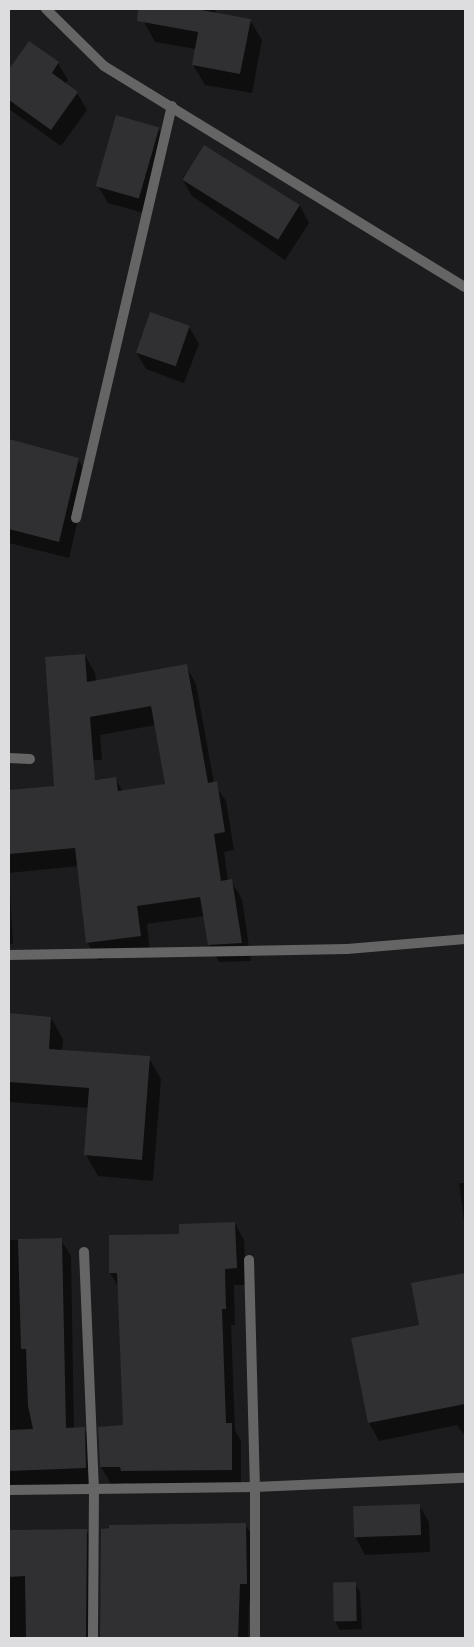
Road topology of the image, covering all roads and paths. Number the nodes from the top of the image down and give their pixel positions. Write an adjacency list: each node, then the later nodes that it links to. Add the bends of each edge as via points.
1 (46, 9): 2 (street, via 104,66)
2 (172, 106): 3 (street); 4 (street)
3 (465, 288)
4 (76, 518)
5 (9, 758): 6 (street)
6 (30, 759)
7 (465, 939): 8 (street, via 347,949)
8 (9, 955)
9 (84, 1252): 13 (street)
10 (249, 1260): 12 (street)
11 (465, 1478): 12 (street)
12 (255, 1487): 13 (street); 16 (street)
13 (94, 1488): 14 (street); 15 (street)
14 (9, 1490)
15 (93, 1638)
16 (255, 1638)

